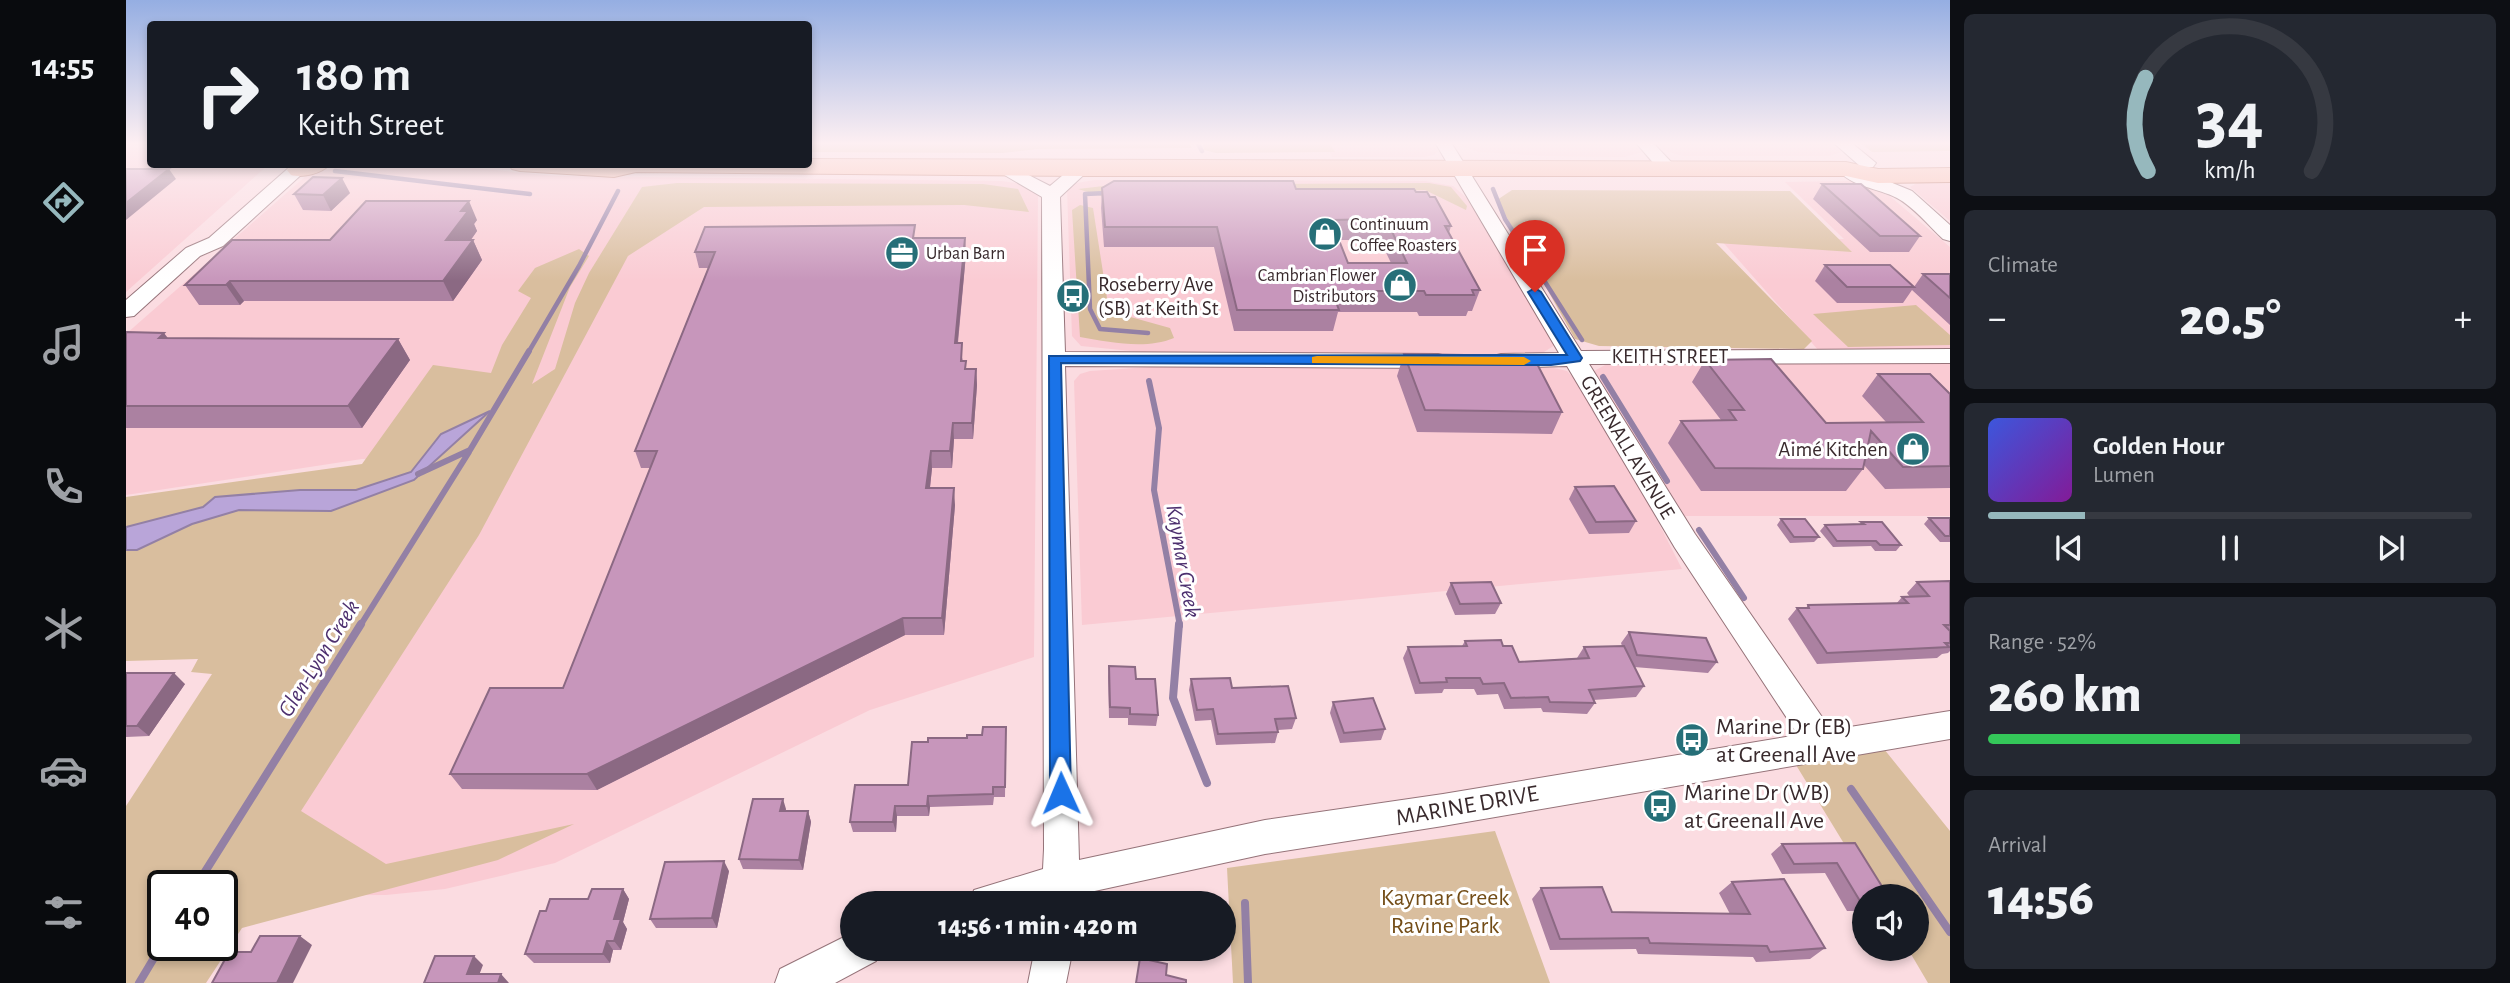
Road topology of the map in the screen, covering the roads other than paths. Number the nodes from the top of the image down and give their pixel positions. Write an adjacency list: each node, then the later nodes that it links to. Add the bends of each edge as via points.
1 (274, 190): 8 (street, via 216,242)
2 (1042, 190): 6 (street)
3 (1057, 190): 6 (street)
4 (1472, 190): 11 (street, GREENALL AVENUE)
5 (1913, 190): 7 (street)
6 (1051, 195): 12 (street)
7 (1950, 235)
8 (193, 252): 9 (street)
9 (126, 311)
10 (1950, 356): 11 (street, KEITH STREET)
11 (1575, 358): 14 (street, KEITH STREET); 16 (street, GREENALL AVENUE, via 1685,541)
12 (1054, 359): 13 (street); 17 (street)
13 (1454, 361)
14 (1482, 361)
15 (1950, 725): 16 (street, MARINE DRIVE)
16 (1822, 744): 18 (street, MARINE DRIVE, via 1184,853)
17 (1060, 891)
18 (1063, 891)
19 (840, 960): 21 (street)
20 (1051, 961): 22 (street)
21 (794, 983)
22 (1047, 983)

